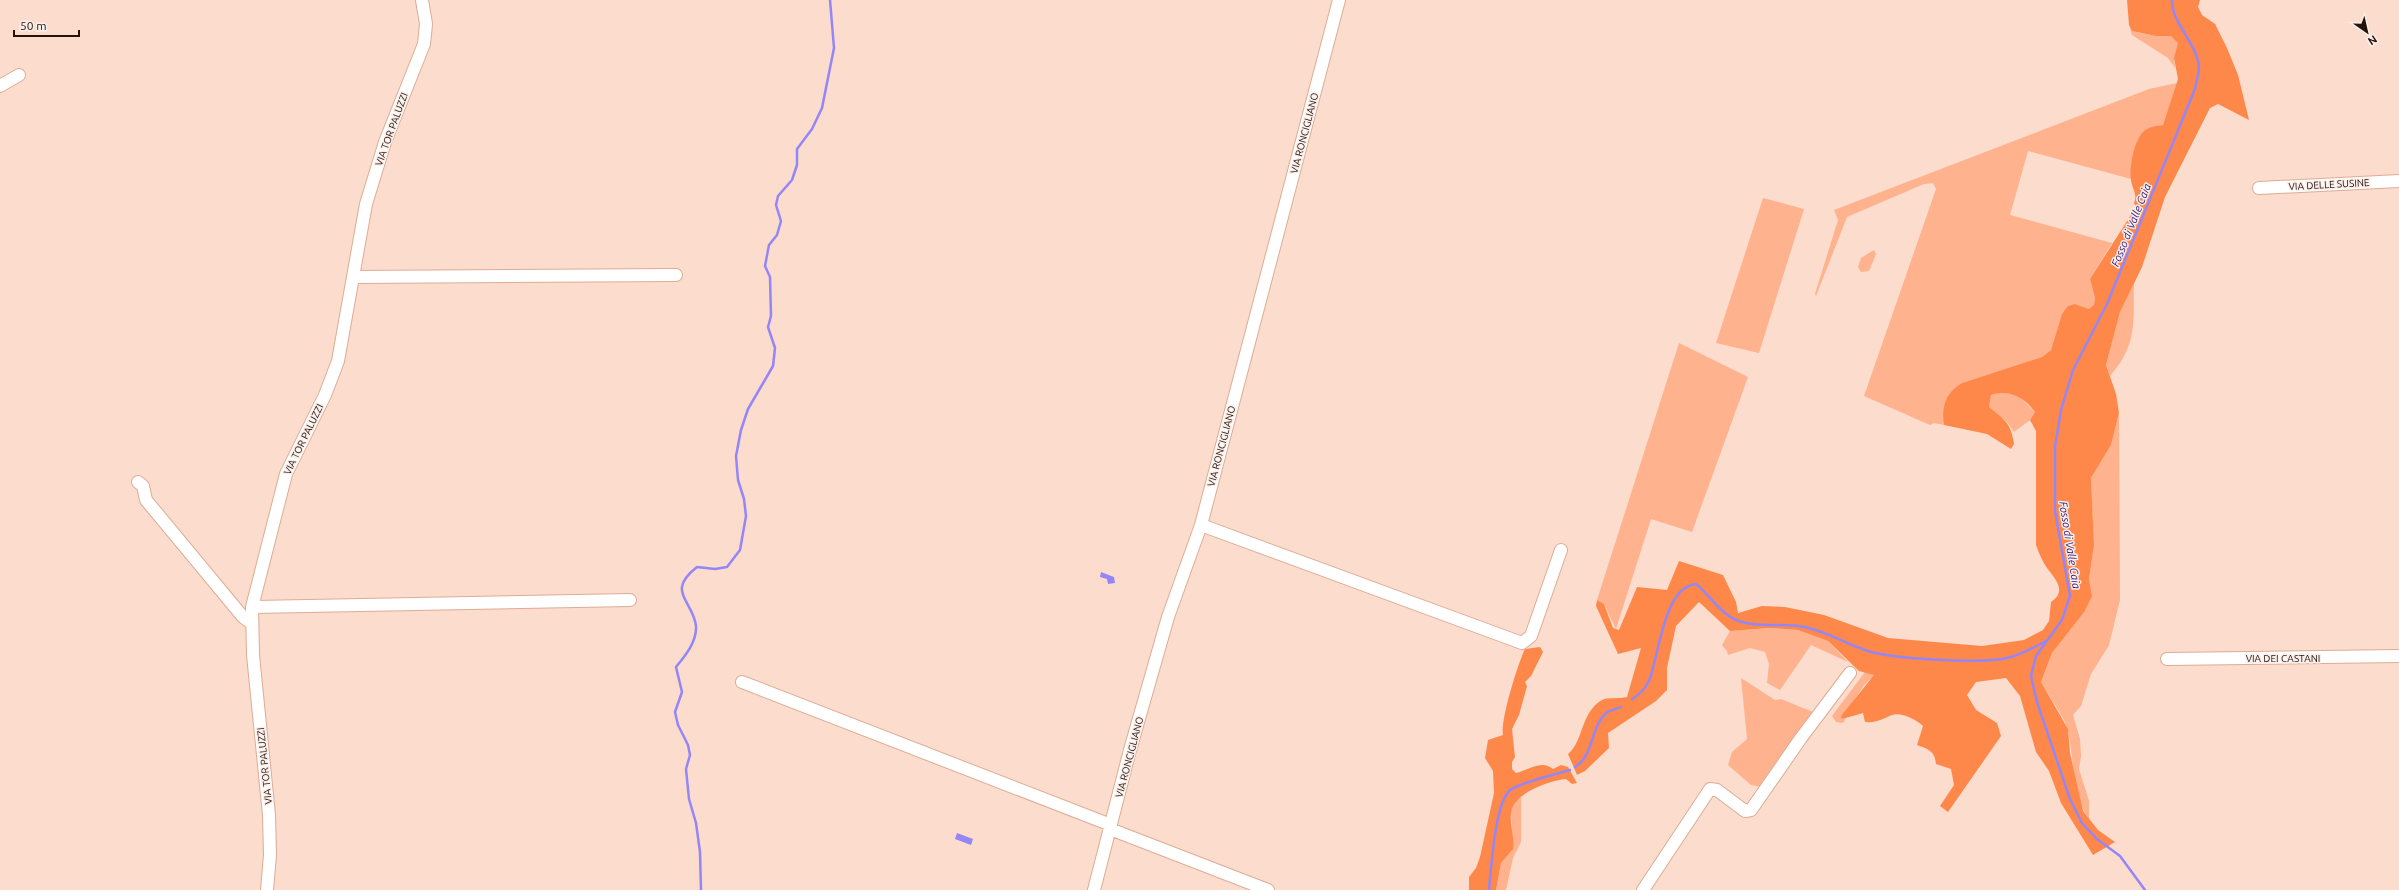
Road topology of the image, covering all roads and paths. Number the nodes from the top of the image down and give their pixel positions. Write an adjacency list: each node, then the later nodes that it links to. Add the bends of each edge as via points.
1 (422, 0): 8 (street, VIA TOR PALUZZI, via 426,24 424,44 385,142 369,192)
2 (1339, 0): 10 (street, VIA RONCIGLIANO)
3 (19, 75): 4 (street)
4 (0, 86)
5 (2399, 181): 6 (street, VIA DELLE SUSINE)
6 (2259, 188)
7 (676, 275): 8 (street)
8 (353, 277): 13 (street, VIA TOR PALUZZI, via 335,370 286,474)
9 (138, 482): 14 (street, via 143,486 146,500 243,617)
10 (1201, 525): 11 (street, via 1522,643 1532,636); 19 (street, VIA RONCIGLIANO, via 1168,617)
11 (1561, 550)
12 (630, 600): 13 (street)
13 (252, 607): 14 (street, VIA TOR PALUZZI)
14 (251, 623): 20 (street, VIA TOR PALUZZI, via 268,791 270,848)
15 (2399, 656): 16 (street, VIA DEI CASTANI)
16 (2167, 659)
17 (1850, 673): 23 (street, via 1751,810 1745,811 1717,790 1710,789)
18 (742, 682): 19 (street)
19 (1110, 827): 21 (street, VIA RONCIGLIANO); 22 (street)
20 (267, 890)
21 (1094, 890)
22 (1268, 890)
23 (1643, 890)

